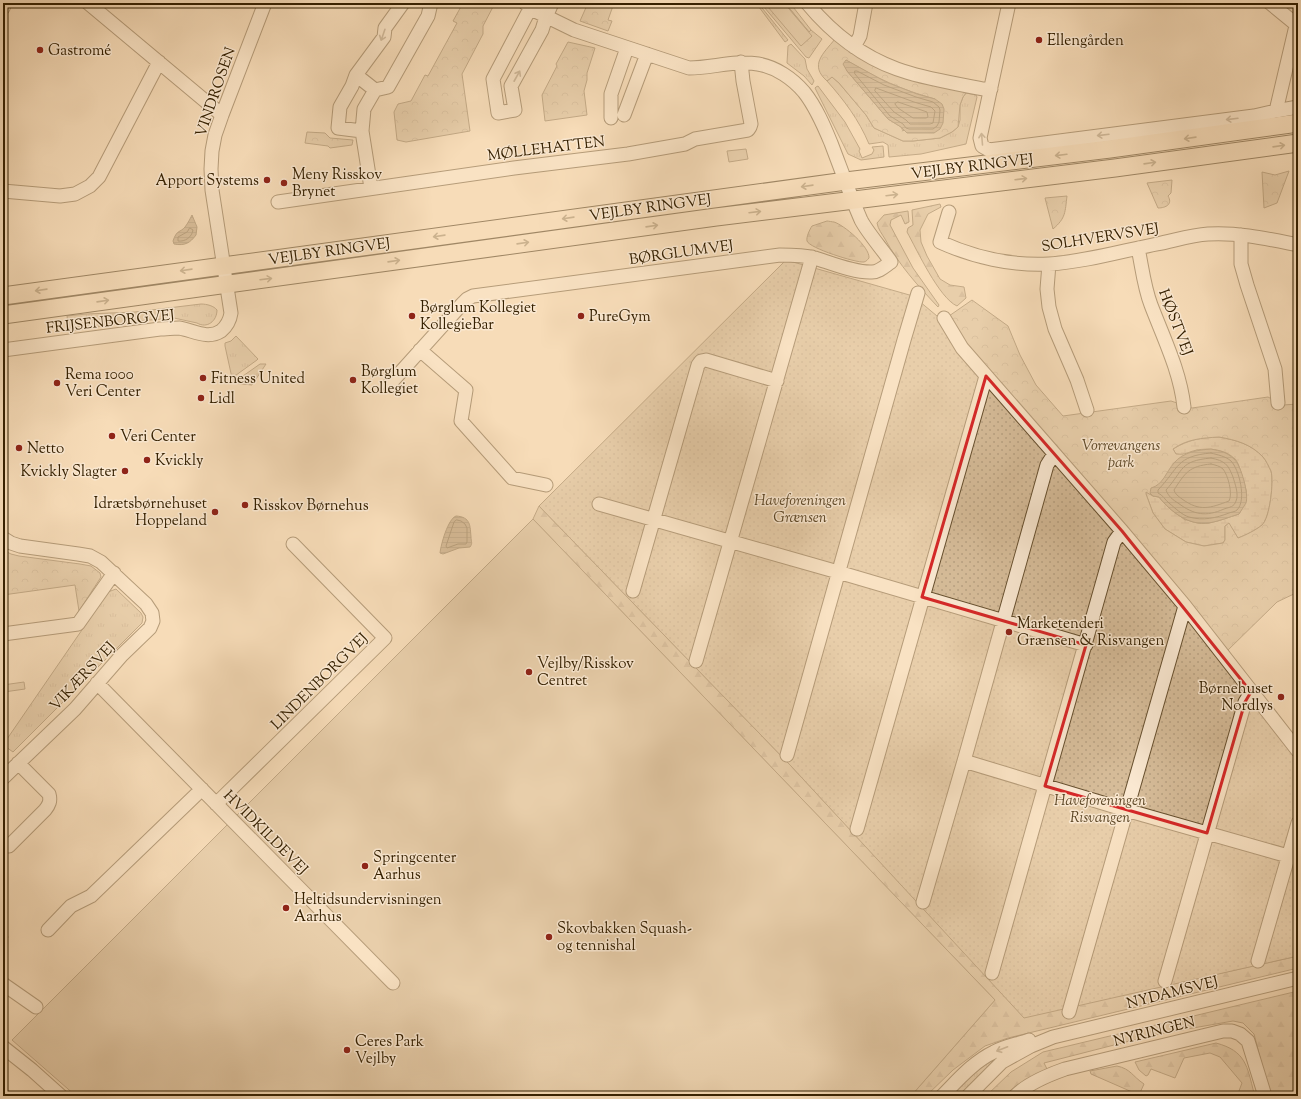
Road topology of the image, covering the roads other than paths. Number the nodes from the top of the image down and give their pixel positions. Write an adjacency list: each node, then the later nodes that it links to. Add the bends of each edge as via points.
1 (5, 3): 12 (street)
2 (88, 3): 18 (street)
3 (265, 3): 25 (street, VINDROSEN)
4 (403, 3): 20 (street, one-way to 20, via 385,28 384,37)
5 (432, 3): 22 (street, via 428,16 388,87)
6 (552, 3): 13 (street)
7 (807, 3): 15 (street)
8 (866, 3): 15 (street, via 860,36)
9 (1009, 3): 21 (street, VEJLBY RINGVEJ)
10 (1270, 3): 14 (street)
11 (530, 5): 13 (street); 13 (street, one-way to 13, via 493,79 498,113 515,110 511,86 542,30)
12 (3, 8)
13 (546, 17): 16 (street, via 574,30)
14 (1298, 25): 24 (street)
15 (854, 47): 21 (street, via 898,69 981,89)
16 (627, 48): 17 (street); 17 (street, via 610,94 617,116)
17 (647, 54): 19 (street, via 689,68)
18 (159, 62): 25 (street); 31 (street, via 99,177 90,186 75,194 60,196)
19 (741, 62): 29 (street, via 760,64 782,73 805,92 820,118); 30 (street, MØLLEHATTEN, via 750,124 748,130 628,154)
20 (356, 75): 22 (street); 27 (street, via 340,107 338,128)
21 (991, 89): 24 (street, VEJLBY RINGVEJ, one-way to 21, via 989,150 982,146 980,138)
22 (375, 90): 27 (street, via 364,109)
23 (1298, 107): 24 (street, VEJLBY RINGVEJ)
24 (1276, 111)
25 (222, 115): 40 (street, VINDROSEN, via 215,135 211,169)
26 (1298, 124): 29 (main road, VEJLBY RINGVEJ, one-way to 29)
27 (362, 131): 30 (street)
28 (1298, 143): 32 (main road, VEJLBY RINGVEJ, one-way to 28)
29 (846, 181): 32 (street); 40 (main road, VEJLBY RINGVEJ, one-way to 40)
30 (371, 188): 33 (street, MØLLEHATTEN)
31 (3, 191)
32 (853, 199): 38 (street, BØRGLUMVEJ, via 862,221 891,262 873,272 856,270); 41 (main road, VEJLBY RINGVEJ, one-way to 32)
33 (278, 202)
34 (950, 212): 39 (street, SOLHVERVSVEJ, via 940,242 956,250 1002,261)
35 (1241, 234): 36 (street, SOLHVERVSVEJ); 37 (street, SOLHVERVSVEJ, via 1207,234); 51 (street, via 1246,285 1275,369)
36 (1298, 245)
37 (1138, 248): 39 (street, SOLHVERVSVEJ); 52 (street, HØSTVEJ, via 1150,303 1176,368)
38 (812, 257): 47 (street, BØRGLUMVEJ, via 793,254 766,256 473,296 462,304); 49 (street)
39 (1049, 264): 53 (street, via 1049,307)
40 (224, 265): 41 (street, FRIJSENBORGVEJ); 43 (main road, VEJLBY RINGVEJ, one-way to 43)
41 (227, 284): 44 (main road, VEJLBY RINGVEJ, one-way to 41); 46 (street, FRIJSENBORGVEJ, via 230,320 217,334 210,335 179,328 160,329)
42 (918, 293): 62 (street)
43 (3, 296)
44 (3, 315)
45 (944, 318): 48 (street, via 962,348)
46 (3, 350)
47 (420, 350): 50 (street, BØRGLUMVEJ); 55 (street, via 466,390 460,421 512,478)
48 (986, 376): 54 (street); 65 (street)
49 (777, 381): 57 (street, via 706,360 700,361); 60 (street)
50 (389, 385)
51 (1278, 403)
52 (1184, 407)
53 (1088, 410)
54 (1054, 454): 58 (street); 67 (street, via 1047,465)
55 (546, 485)
56 (599, 504): 57 (street)
57 (654, 520): 60 (street); 64 (street)
58 (1122, 531): 66 (street); 69 (street, via 1114,542)
59 (3, 538): 63 (street, via 20,546 90,556)
60 (730, 542): 62 (street); 70 (street)
61 (293, 544): 80 (street, LINDENBORGVEJ, via 385,638)
62 (838, 572): 65 (street); 74 (street)
63 (114, 573): 68 (street, via 78,624); 71 (street, VIKÆRSVEJ, via 146,604 152,613 152,621 151,626)
64 (634, 591)
65 (922, 597): 67 (street); 83 (street)
66 (1185, 606): 72 (street); 81 (street)
67 (1003, 622): 69 (street); 75 (street)
68 (3, 634)
69 (1086, 645): 78 (street)
70 (696, 661)
71 (97, 683): 76 (street, VIKÆRSVEJ, via 75,709); 79 (street, HVIDKILDEVEJ)
72 (1251, 692): 73 (street); 84 (street, via 1245,702)
73 (1298, 751)
74 (787, 755)
75 (964, 761): 78 (street); 87 (street)
76 (18, 763): 77 (street, VIKÆRSVEJ); 85 (street, via 49,794 50,799 45,810 9,846)
77 (4, 774)
78 (1044, 786): 81 (street); 90 (street)
79 (202, 789): 80 (street, HVIDKILDEVEJ); 88 (street, HVIDKILDEVEJ, via 91,896 72,906)
80 (216, 804): 93 (street, HVIDKILDEVEJ)
81 (1126, 810): 84 (street); 96 (street)
82 (1298, 823): 86 (street)
83 (857, 829)
84 (1207, 833): 86 (street); 92 (street)
85 (3, 845)
86 (1288, 856): 89 (street)
87 (923, 902)
88 (48, 930)
89 (1258, 961)
90 (992, 974)
91 (1298, 978): 97 (street, NYDAMSVEJ)
92 (1165, 981)
93 (393, 983)
94 (3, 984): 95 (street)
95 (36, 1007)
96 (1069, 1012)
97 (1053, 1038): 100 (street, one-way to 100, via 1030,1040 996,1051 975,1064); 101 (street, via 1002,1062)
98 (3, 1047): 99 (street)
99 (61, 1096)
100 (942, 1096)
101 (968, 1096)
102 (1015, 1096): 103 (street, NYRINGEN, via 1044,1077 1065,1069 1222,1031 1232,1031 1248,1041)
103 (1265, 1096)

